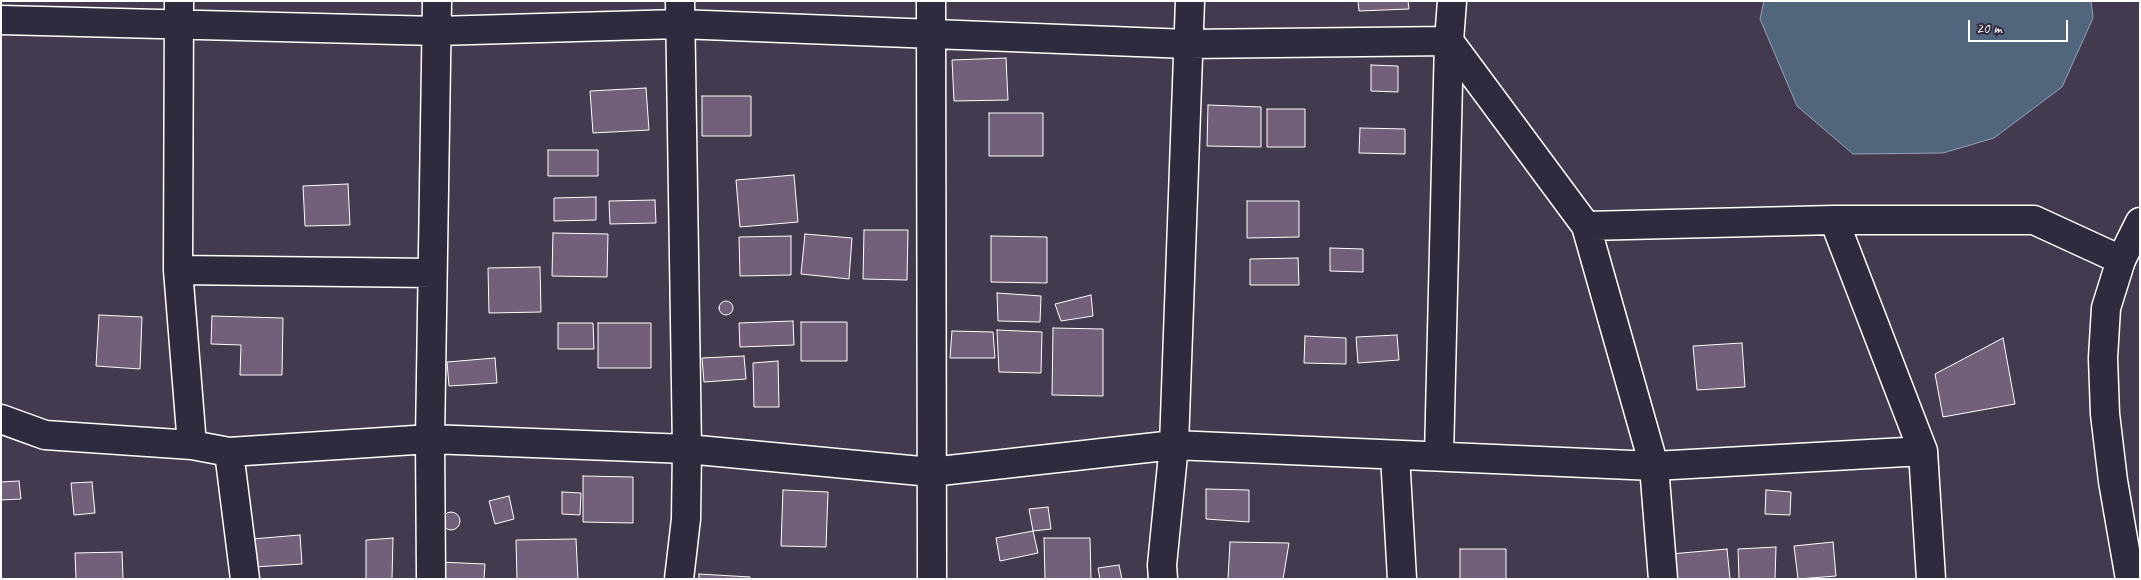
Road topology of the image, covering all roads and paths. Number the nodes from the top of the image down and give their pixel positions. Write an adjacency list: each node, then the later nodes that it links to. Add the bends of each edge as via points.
1 (437, 1): 8 (street)
2 (931, 1): 9 (street)
3 (1190, 1): 11 (street)
4 (1452, 1): 10 (street)
5 (179, 13): 7 (street); 8 (street); 16 (street)
6 (679, 13): 8 (street); 9 (street); 22 (street)
7 (1, 20)
8 (437, 31): 17 (street)
9 (931, 33): 11 (street); 28 (street)
10 (1449, 41): 11 (street); 14 (street); 26 (street)
11 (1188, 44): 21 (street)
12 (1834, 220): 14 (street); 15 (street, via 2034,220); 23 (street)
13 (2140, 222): 15 (street)
14 (1586, 226): 27 (street)
15 (2121, 260): 37 (street, via 2106,308 2103,358 2105,414 2113,481)
16 (178, 270): 17 (street); 20 (street)
17 (432, 273): 19 (street)
18 (1, 419): 20 (street, via 45,435)
19 (430, 439): 22 (street); 24 (street); 30 (street)
20 (192, 445): 24 (street)
21 (1174, 445): 25 (street); 28 (street); 33 (street)
22 (687, 449): 28 (street); 31 (street, via 686,519)
23 (1923, 451): 27 (street); 36 (street)
24 (229, 452): 29 (street)
25 (1395, 456): 26 (street); 34 (street)
26 (1439, 456): 27 (street)
27 (1654, 466): 35 (street)
28 (931, 472): 32 (street)
29 (245, 579)
30 (432, 579)
31 (679, 579)
32 (932, 579)
33 (1163, 579)
34 (1402, 579)
35 (1663, 579)
36 (1931, 579)
37 (2130, 579)

